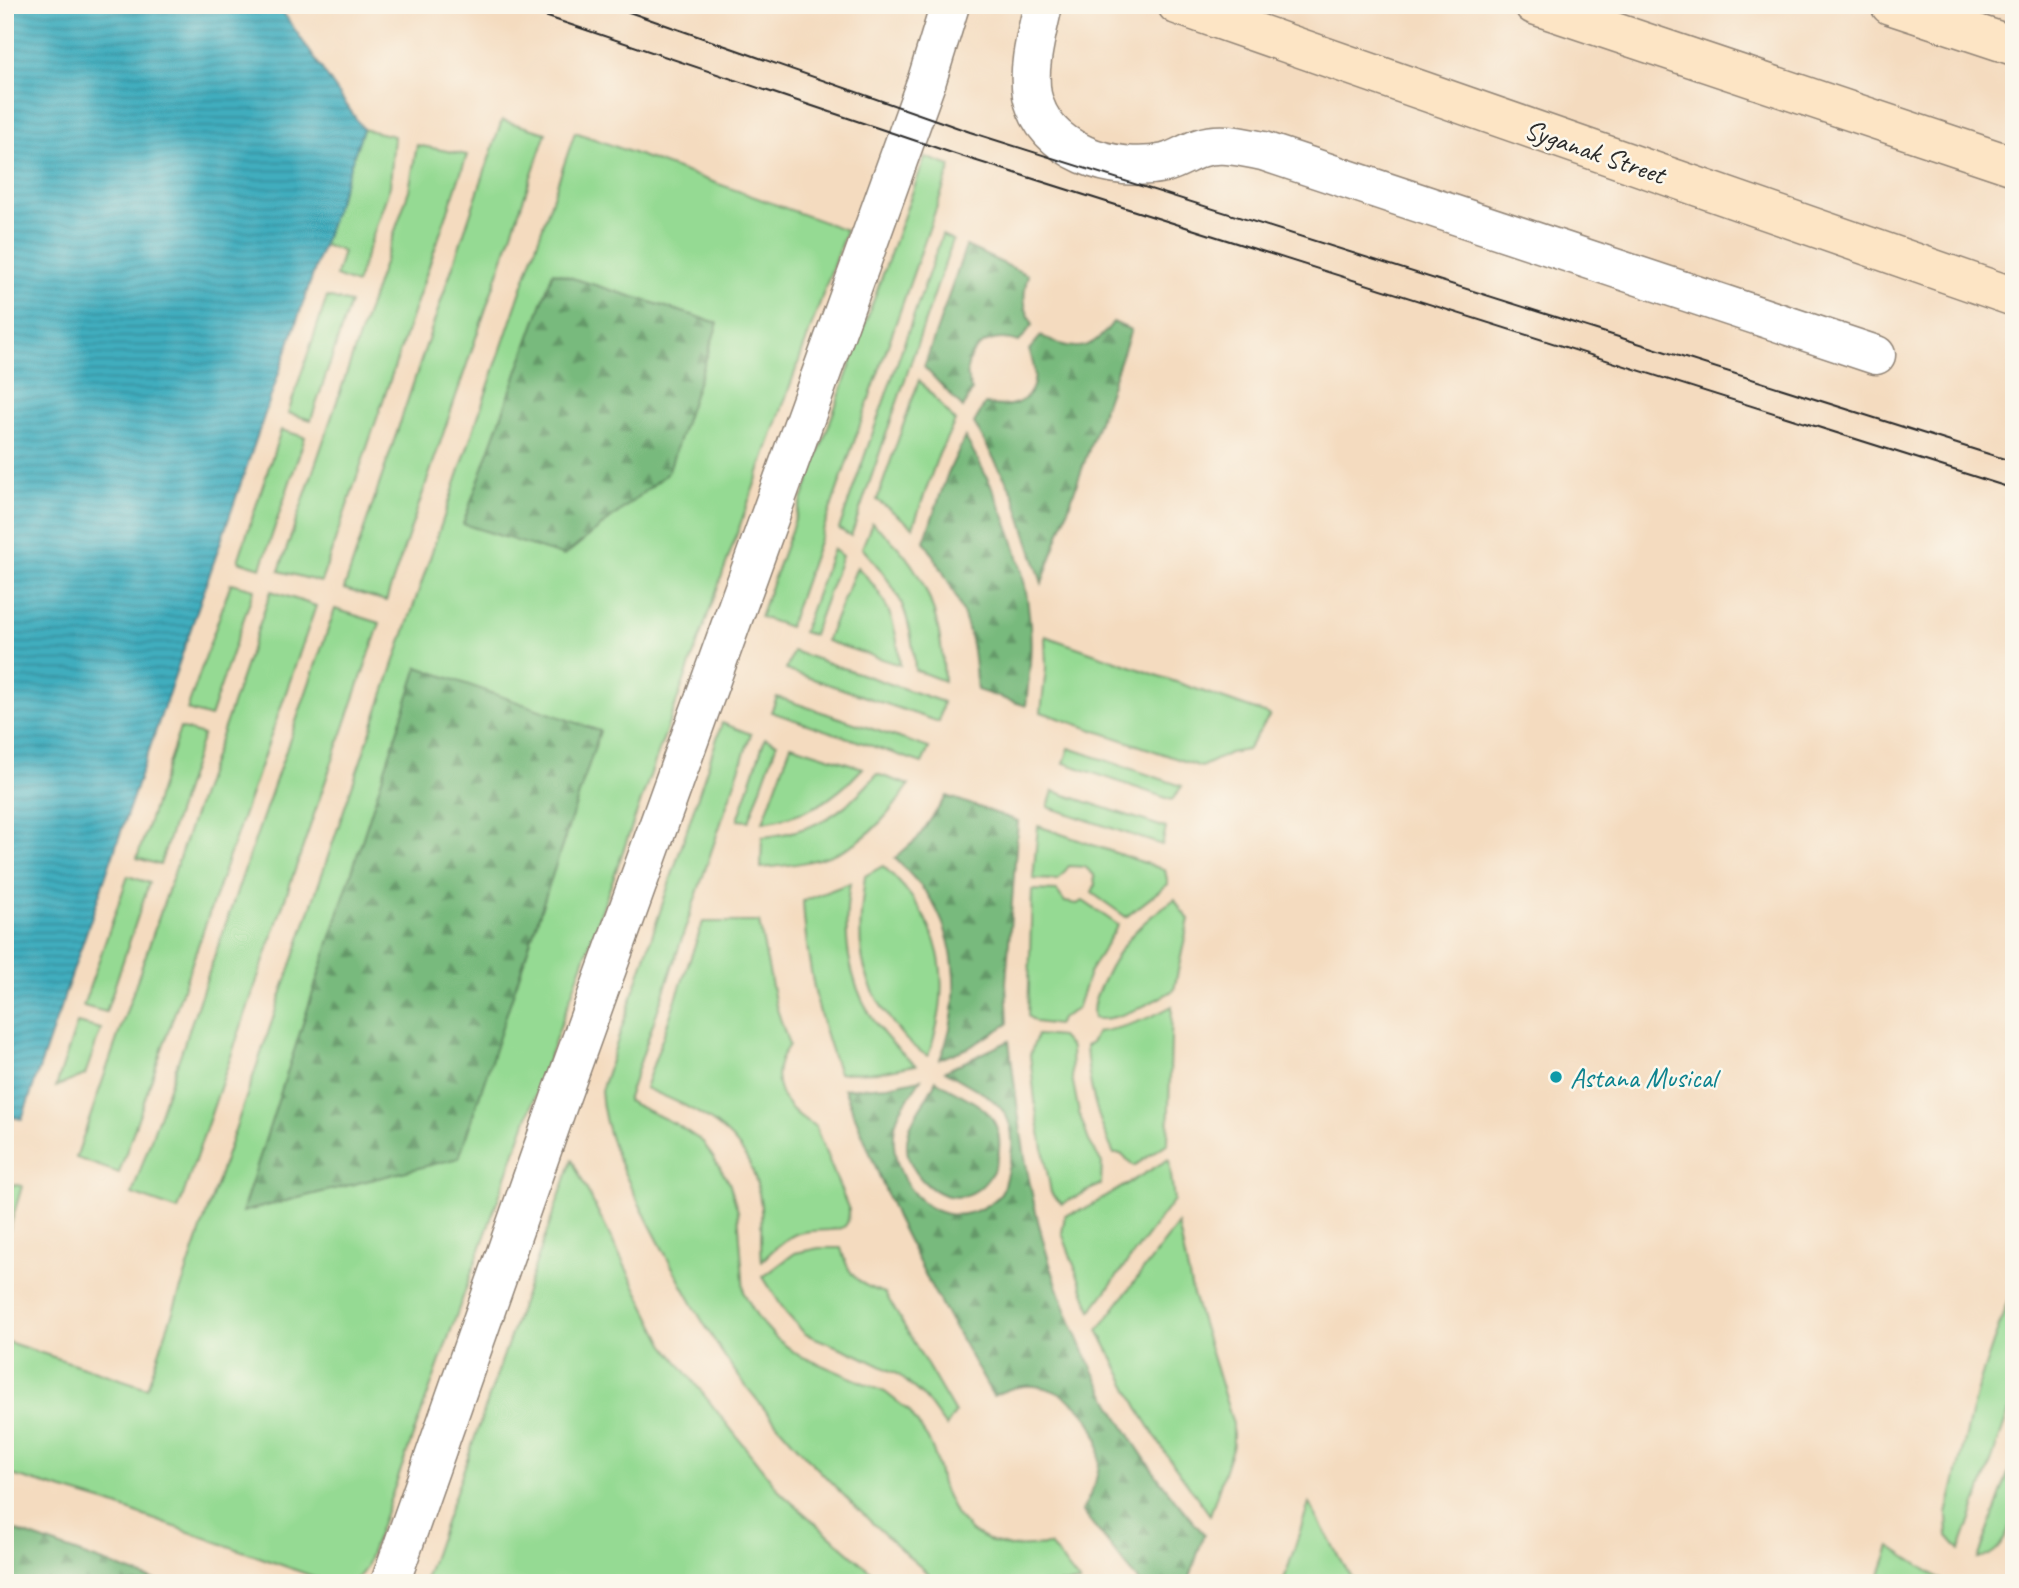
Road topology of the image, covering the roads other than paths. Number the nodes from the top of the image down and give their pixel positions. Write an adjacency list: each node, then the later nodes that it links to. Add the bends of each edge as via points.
1 (950, 5): 10 (street, via 928,80)
2 (1043, 5): 9 (street, via 1032,59 1032,94 1040,118 1062,143 1088,157 1139,165 1167,162 1201,147 1227,145 1263,151)
3 (1177, 5): 8 (main road, Syganak Street)
4 (1534, 5): 7 (main road)
5 (1890, 5): 6 (main road)
6 (2014, 46)
7 (2014, 166)
8 (2014, 297)
9 (1875, 355)
10 (390, 1583)

